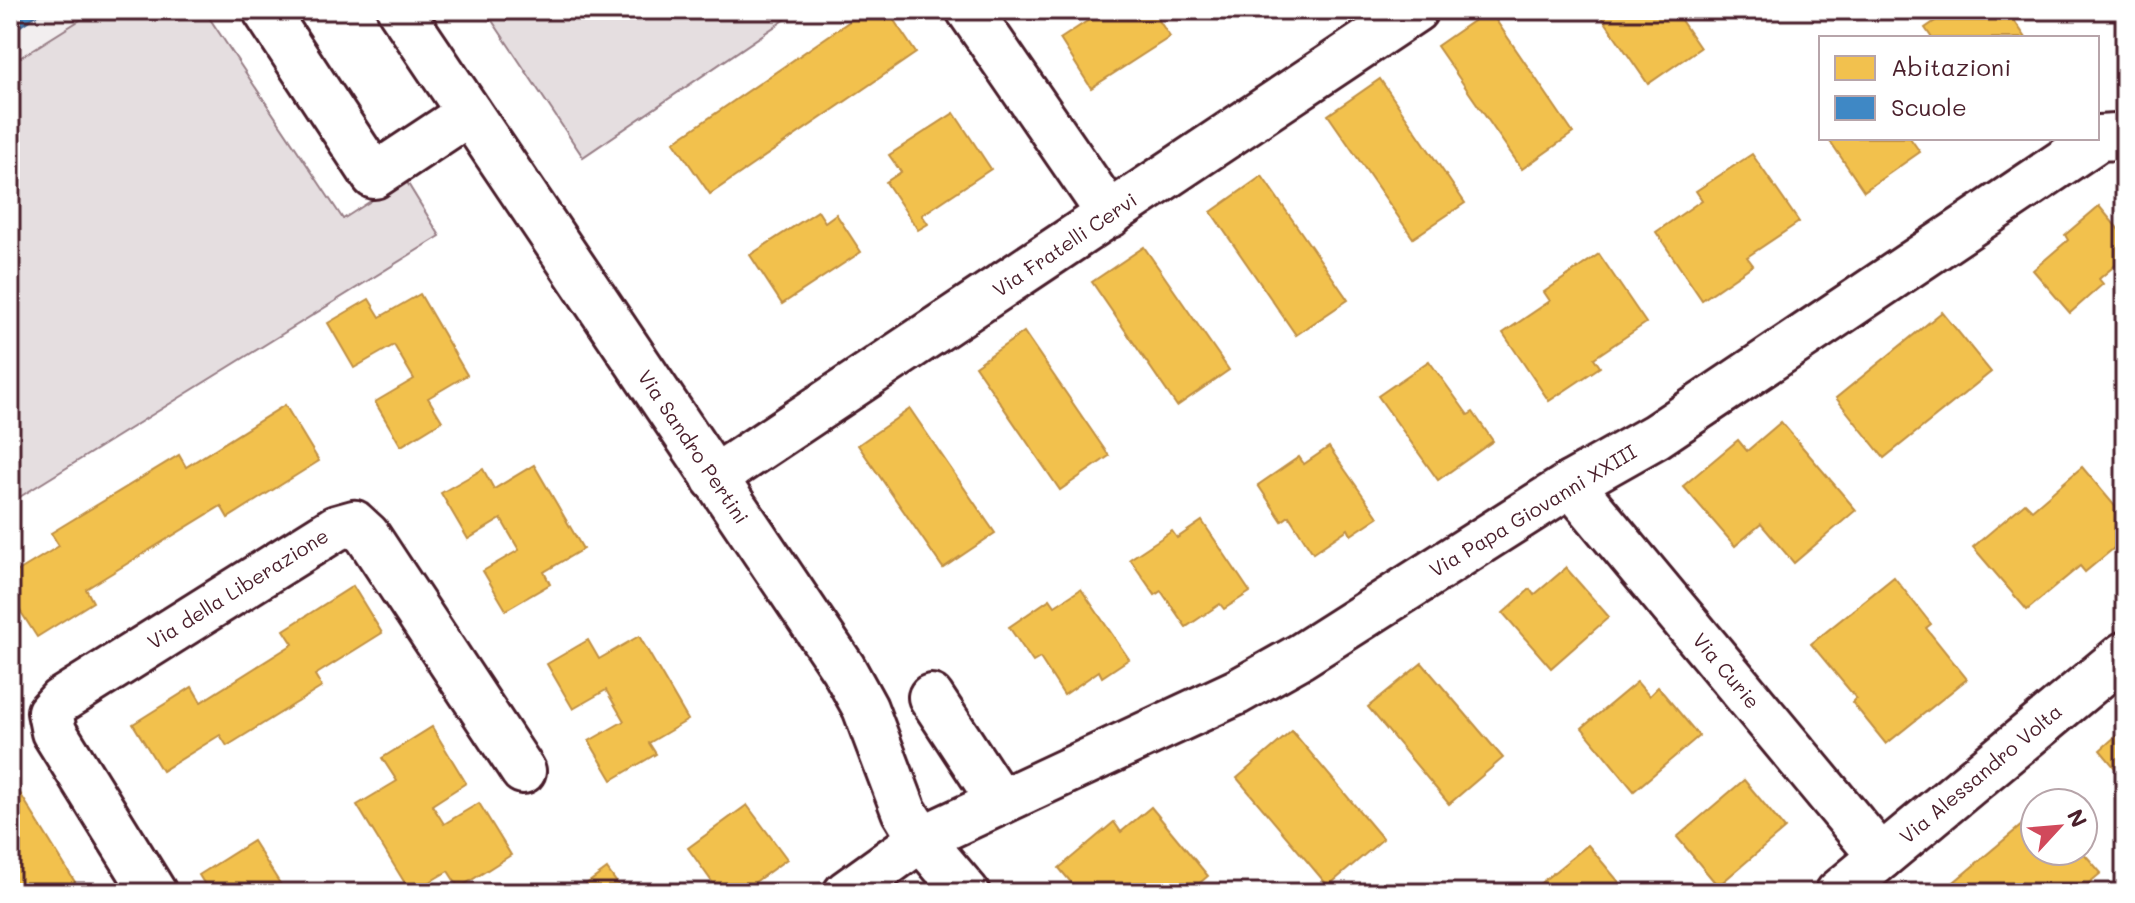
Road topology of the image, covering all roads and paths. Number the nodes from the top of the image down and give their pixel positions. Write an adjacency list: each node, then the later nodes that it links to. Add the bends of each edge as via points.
1 (265, 10): 5 (street, via 374,176)
2 (400, 10): 5 (street, Via Sandro Pertini)
3 (969, 10): 9 (street)
4 (1415, 10): 9 (street, Via Fratelli Cervi)
5 (469, 113): 10 (street, Via Sandro Pertini)
6 (2099, 138): 7 (street, Via Papa Giovanni XXIII)
7 (2121, 139)
8 (2096, 140): 11 (street, Via Papa Giovanni XXIII, via 1656,436)
9 (1110, 215): 10 (street, Via Fratelli Cervi)
10 (714, 478): 16 (street, Via Sandro Pertini, via 843,668)
11 (1571, 484): 15 (street, Via Papa Giovanni XXIII, via 1237,692); 17 (street, Via Curie)
12 (2125, 654): 17 (street, Via Alessandro Volta)
13 (931, 697): 15 (street)
14 (523, 771): 18 (street, Via della Liberazione, via 367,535 354,523 336,528 50,712 54,732)
15 (1000, 802): 16 (street, Via Papa Giovanni XXIII)
16 (921, 839): 19 (street, Via Papa Giovanni XXIII); 20 (street, Via Sandro Pertini)
17 (1881, 857): 21 (street, Via Alessandro Volta)
18 (154, 893)
19 (846, 893)
20 (967, 893)
21 (1838, 893)

